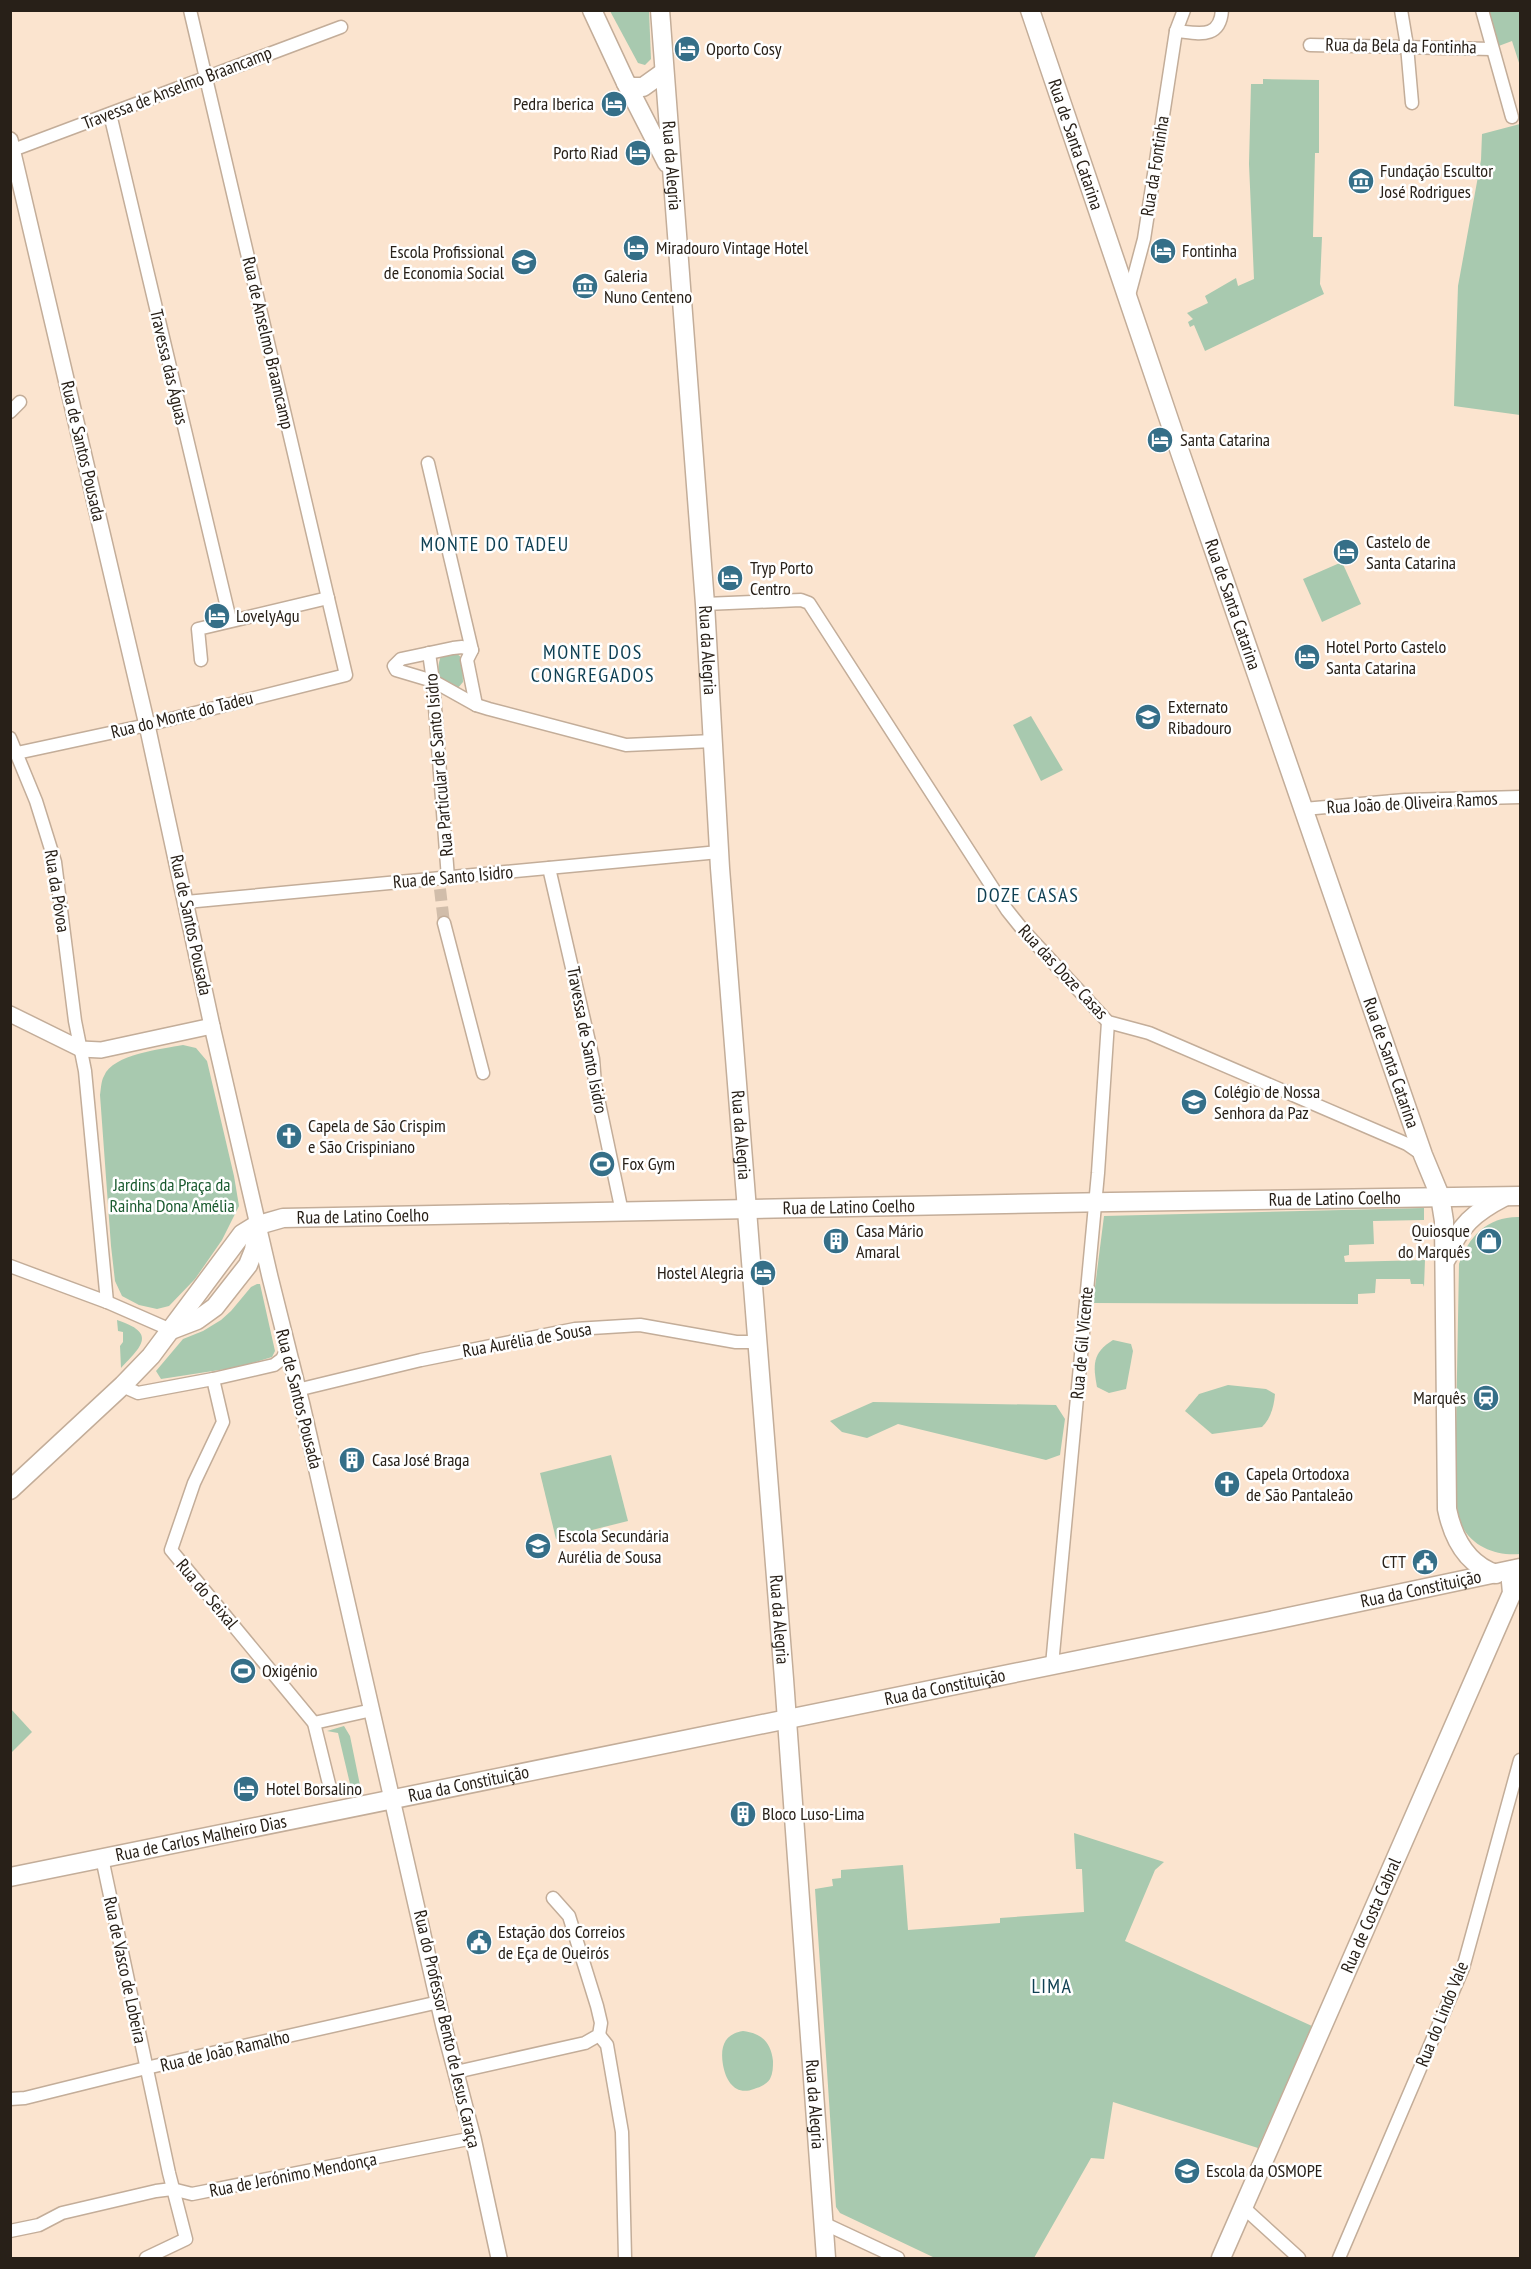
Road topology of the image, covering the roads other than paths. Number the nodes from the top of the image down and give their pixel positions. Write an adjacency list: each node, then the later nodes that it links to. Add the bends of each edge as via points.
1 (190, 10): 15 (street, Rua de Anselmo Braamcamp)
2 (592, 10): 16 (main road)
3 (660, 10): 14 (main road, Rua da Alegria)
4 (1030, 10): 22 (main road, Rua de Santa Catarina)
5 (1184, 10): 10 (street, Rua da Fontinha)
6 (1222, 10): 10 (street, via 1217,28 1208,32)
7 (1401, 10): 12 (street)
8 (1482, 10): 13 (street)
9 (341, 27): 15 (street, Travessa de Anselmo Braancamp)
10 (1176, 31): 22 (street, Rua da Fontinha, via 1144,239)
11 (1310, 45): 12 (street, Rua da Bela da Fontinha)
12 (1407, 46): 13 (street, Rua da Bela da Fontinha); 17 (street)
13 (1491, 49): 19 (street)
14 (664, 72): 16 (main road, via 644,87 630,87); 21 (main road, Rua da Alegria)
15 (205, 78): 18 (street, Travessa de Anselmo Braancamp); 26 (street, Rua de Anselmo Braamcamp)
16 (626, 83): 21 (main road)
17 (1412, 104)
18 (110, 114): 20 (street, Travessa de Anselmo Braancamp); 28 (street, Travessa das Águas)
19 (1512, 117)
20 (12, 145): 35 (street, Rua de Santos Pousada)
21 (672, 172): 27 (main road, Rua da Alegria)
22 (1128, 300): 40 (main road, Rua de Santa Catarina)
23 (20, 402): 24 (street)
24 (10, 412)
25 (428, 463): 29 (street)
26 (328, 598): 28 (street); 32 (street, Rua de Anselmo Braamcamp)
27 (705, 604): 37 (main road, Rua da Alegria); 47 (street, Rua das Doze Casas, via 801,600 808,603 1007,910)
28 (230, 620): 31 (street, via 198,629)
29 (472, 650): 30 (street, via 462,647); 34 (street, via 467,660)
30 (429, 653): 33 (street, Rua Particular de Santo Isidro); 33 (street, via 401,659 394,666 396,670)
31 (201, 660)
32 (346, 675): 35 (street, Rua do Monte do Tadeu)
33 (433, 681): 34 (street); 43 (street, Rua Particular de Santo Isidro)
34 (476, 705): 37 (street, via 626,745)
35 (147, 725): 38 (street, Rua do Monte do Tadeu); 44 (street, Rua de Santos Pousada)
36 (10, 738): 38 (street, Rua da Póvoa)
37 (713, 741): 41 (main road, Rua da Alegria)
38 (17, 753): 49 (street, Rua da Póvoa, via 55,862)
39 (1521, 798): 40 (street, Rua João de Oliveira Ramos, via 1405,800)
40 (1304, 809): 51 (main road, Rua de Santa Catarina)
41 (719, 852): 42 (street, Rua de Santo Isidro); 55 (main road, Rua da Alegria)
42 (549, 868): 43 (street, Rua de Santo Isidro); 56 (street, Travessa de Santo Isidro, via 593,1059)
43 (443, 881): 44 (street, Rua de Santo Isidro)
44 (186, 902): 48 (street, Rua de Santos Pousada)
45 (444, 923): 50 (street)
46 (10, 1014): 49 (street)
47 (1108, 1022): 51 (street, Rua das Doze Casas, via 1149,1033 1407,1144); 54 (street, Rua de Gil Vicente)
48 (212, 1026): 49 (street, via 101,1050); 57 (street, Rua de Santos Pousada)
49 (81, 1049): 60 (street, Rua da Póvoa)
50 (483, 1073)
51 (1424, 1155): 52 (main road, Rua de Santa Catarina)
52 (1440, 1196): 53 (main road, Rua de Latino Coelho); 54 (main road, Rua de Latino Coelho); 58 (main road, Rua de Santa Catarina)
53 (1514, 1196): 58 (main road, via 1485,1207 1470,1218 1456,1237)
54 (1095, 1203): 55 (main road, Rua de Latino Coelho); 69 (street, Rua de Gil Vicente)
55 (746, 1209): 56 (main road, Rua de Latino Coelho); 62 (main road, Rua da Alegria)
56 (622, 1212): 57 (main road, Rua de Latino Coelho, via 292,1218)
57 (258, 1225): 61 (main road, via 250,1260 216,1307); 63 (street, Rua de Santos Pousada)
58 (1444, 1265): 68 (main road, Rua de Santa Catarina, via 1450,1527 1461,1547 1481,1567)
59 (10, 1266): 60 (street)
60 (107, 1302): 61 (street)
61 (171, 1330): 65 (main road)
62 (758, 1342): 66 (street, Rua Aurélia de Sousa, via 736,1342 640,1325 575,1329); 71 (main road, Rua da Alegria)
63 (287, 1349): 64 (street, via 274,1365); 66 (street, Rua de Santos Pousada)
64 (213, 1379): 65 (street, via 138,1393); 72 (street, Rua do Seixal, via 223,1422 194,1483 171,1550)
65 (123, 1385): 67 (main road)
66 (297, 1390): 70 (street, Rua de Santos Pousada)
67 (10, 1490)
68 (1509, 1571): 69 (main road, Rua da Constituição); 86 (main road, Rua de Costa Cabral, via 1512,1593)
69 (1052, 1665): 71 (main road, Rua da Constituição)
70 (372, 1710): 72 (street); 75 (street, Rua de Santos Pousada)
71 (787, 1719): 75 (main road, Rua da Constituição); 87 (main road, Rua da Alegria)
72 (314, 1723): 74 (street)
73 (1521, 1760): 96 (street, Rua do Lindo Vale, via 1463,1968)
74 (330, 1788)
75 (393, 1799): 76 (main road, Rua de Carlos Malheiro Dias); 79 (street, Rua do Professor Bento de Jesus Caraça)
76 (102, 1858): 77 (main road, Rua de Carlos Malheiro Dias); 81 (street, Rua de Vasco de Lobeira)
77 (10, 1877)
78 (553, 1898): 80 (street, via 569,1916 597,2006)
79 (439, 2002): 81 (street, Rua de João Ramalho); 82 (street, Rua do Professor Bento de Jesus Caraça)
80 (599, 2035): 82 (street, via 585,2043); 91 (street, via 607,2045 621,2132)
81 (146, 2068): 83 (street, Rua de João Ramalho); 85 (street, Rua de Vasco de Lobeira)
82 (456, 2072): 84 (street, Rua do Professor Bento de Jesus Caraça)
83 (10, 2099)
84 (473, 2138): 85 (street, Rua de Jerónimo Mendonça, via 192,2194); 90 (street, Rua do Professor Bento de Jesus Caraça)
85 (172, 2188): 88 (street, Rua de Jerónimo Mendonça, via 62,2213 39,2225); 89 (street, Rua de Vasco de Lobeira, via 186,2239)
86 (1243, 2207): 94 (main road, Rua de Costa Cabral); 95 (street)
87 (823, 2223): 92 (main road, Rua da Alegria); 93 (street)
88 (10, 2231)
89 (146, 2259)
90 (499, 2259)
91 (625, 2259)
92 (826, 2259)
93 (898, 2259)
94 (1221, 2259)
95 (1299, 2259)
96 (1339, 2259)

